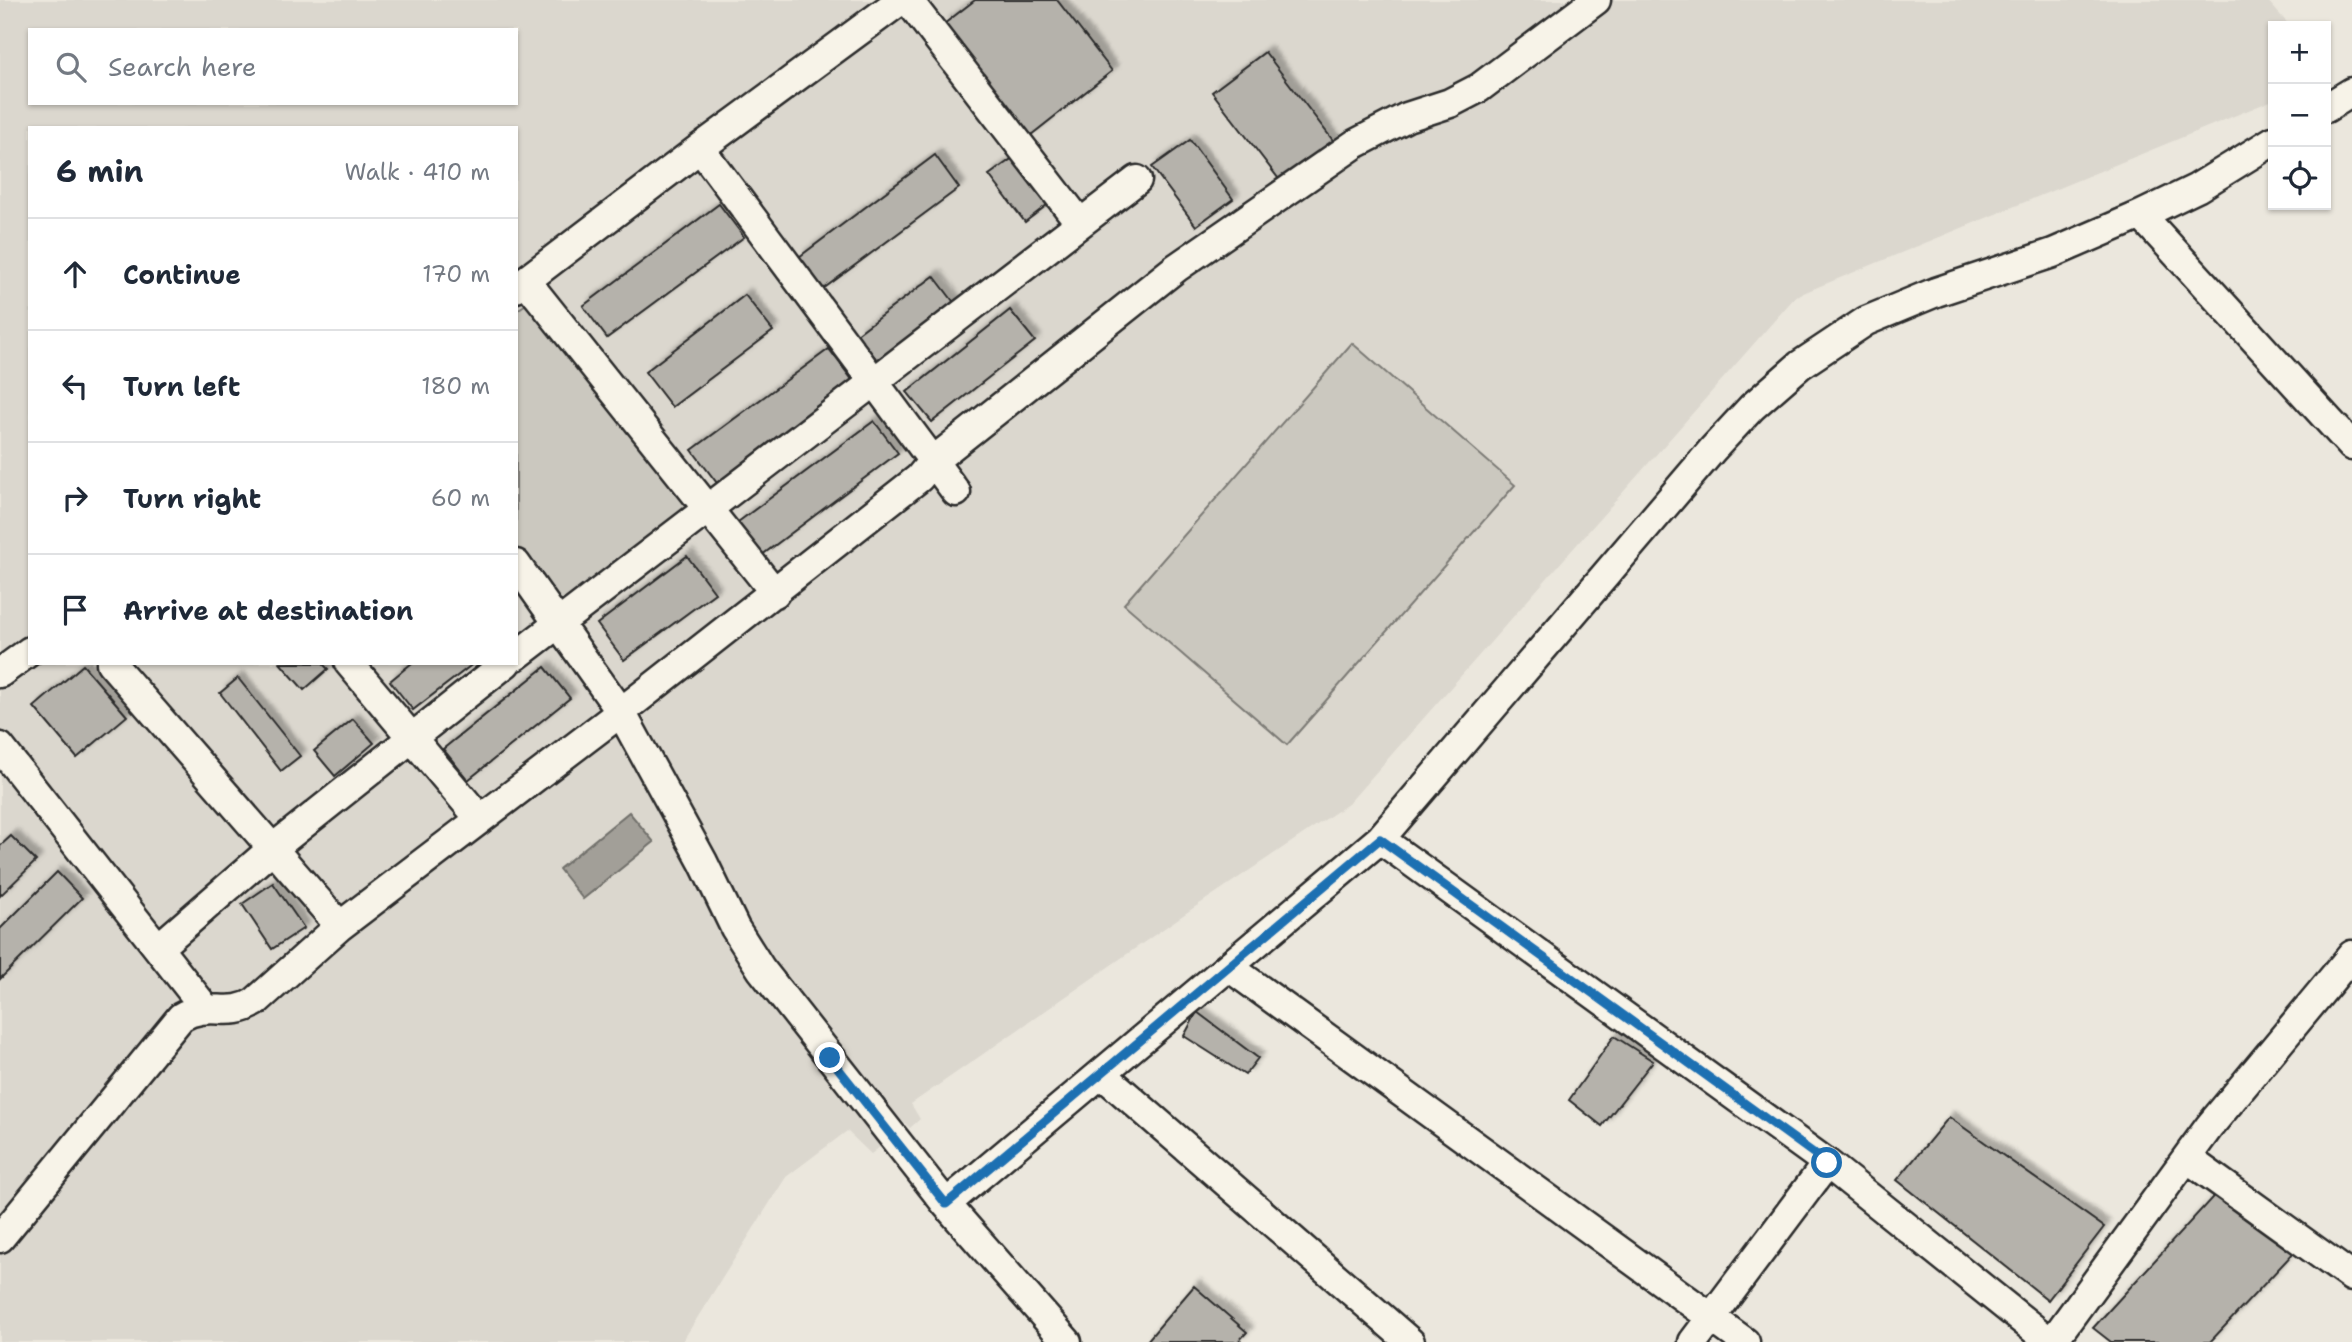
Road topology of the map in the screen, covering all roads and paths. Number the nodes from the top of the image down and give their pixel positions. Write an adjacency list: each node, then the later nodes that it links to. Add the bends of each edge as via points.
1 (901, 0): 7 (street)
2 (908, 0): 10 (street)
3 (1596, 0): 14 (street, via 1479,88 1355,144 1187,260)
4 (2352, 92): 5 (street)
5 (2331, 105)
6 (2268, 144): 9 (street, via 2197,188)
7 (700, 148): 11 (street); 12 (street)
8 (1137, 180): 10 (street)
9 (2141, 215): 13 (street); 30 (street, via 2053,253 1866,321 1800,365 1713,449)
10 (1080, 223): 12 (street)
11 (521, 284): 16 (street)
12 (874, 382): 14 (street); 16 (street)
13 (2352, 446)
14 (933, 461): 15 (street); 18 (street, via 919,478)
15 (956, 492)
16 (707, 509): 18 (street); 19 (street)
17 (518, 567): 19 (street)
18 (775, 593): 26 (street)
19 (559, 623): 21 (street); 26 (street)
20 (28, 652): 25 (street)
21 (518, 654)
22 (113, 665): 31 (street)
23 (351, 665): 27 (street)
24 (503, 665): 27 (street)
25 (0, 673)
26 (621, 712): 29 (street); 40 (street, via 761,969)
27 (411, 737): 29 (street); 31 (street)
28 (0, 747): 33 (street)
29 (480, 819): 32 (street)
30 (1380, 839): 35 (street); 39 (street)
31 (272, 849): 32 (street); 33 (street)
32 (340, 926): 36 (street, via 250,1005 234,1010)
33 (158, 948): 36 (street)
34 (2352, 955): 38 (street)
35 (1229, 967): 37 (street); 43 (street)
36 (205, 1007): 41 (street, via 175,1023)
37 (1102, 1074): 40 (street); 45 (street)
38 (2187, 1158): 42 (street); 48 (street)
39 (1827, 1163): 43 (street); 48 (street)
40 (946, 1204): 44 (street)
41 (0, 1238)
42 (2352, 1277)
43 (1712, 1316): 46 (street); 47 (street)
44 (1067, 1342)
45 (1410, 1342)
46 (1693, 1342)
47 (1745, 1342)
48 (2051, 1342)

